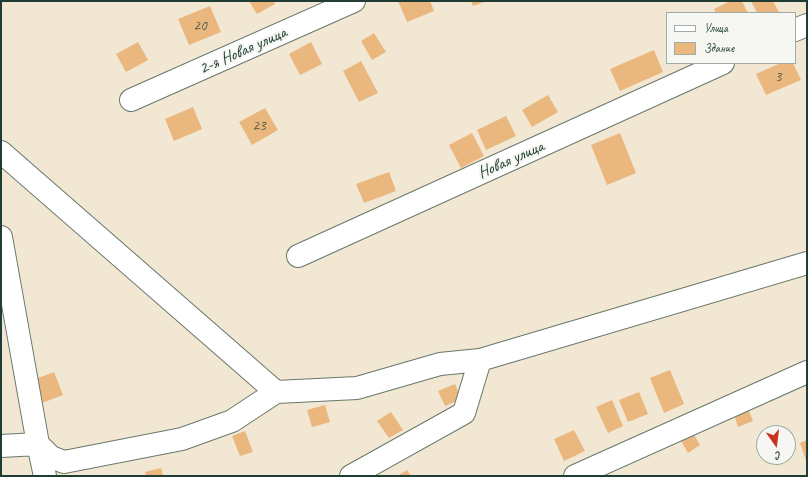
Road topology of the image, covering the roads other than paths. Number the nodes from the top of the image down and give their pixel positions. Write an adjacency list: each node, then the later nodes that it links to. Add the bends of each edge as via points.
1 (354, 1): 5 (street, 2-я Новая улица)
2 (807, 25): 3 (street)
3 (796, 30)
4 (721, 64): 8 (street, Новая улица)
5 (132, 100)
6 (1, 152): 13 (street)
7 (1, 237): 10 (street)
8 (298, 256)
9 (807, 263): 11 (street)
10 (8, 315): 14 (street)
11 (480, 360): 13 (street, via 440,364 357,388); 17 (street, via 464,413)
12 (807, 372): 18 (street)
13 (276, 392): 14 (street, via 232,420 182,439 64,462 51,457)
14 (38, 444): 15 (street); 16 (street)
15 (1, 446)
16 (45, 476)
17 (351, 476)
18 (575, 476)

